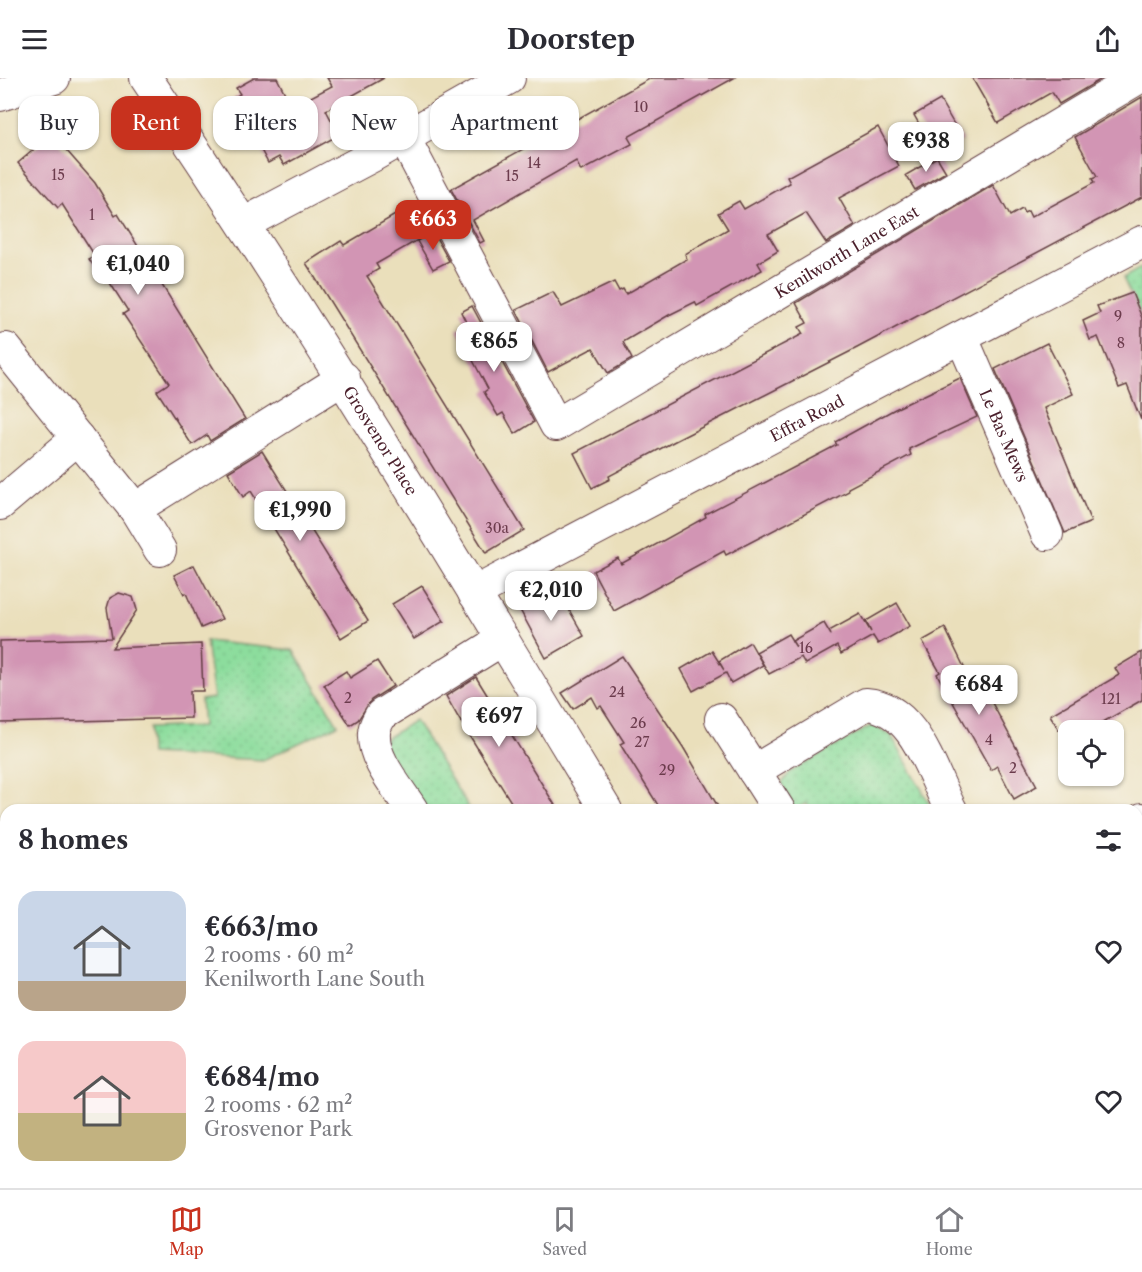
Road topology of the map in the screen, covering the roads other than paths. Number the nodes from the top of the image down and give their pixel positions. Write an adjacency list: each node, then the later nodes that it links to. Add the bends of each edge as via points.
1 (7, 78): 6 (street)
2 (54, 78): 7 (street)
3 (146, 78): 11 (street, Grosvenor Place)
4 (509, 78): 8 (street)
5 (1138, 78): 10 (street, Kenilworth Lane East, via 556,425)
6 (0, 84)
7 (0, 95)
8 (418, 130)
9 (382, 150): 11 (street)
10 (410, 150)
11 (245, 223): 15 (street, Grosvenor Place)
12 (1142, 242): 13 (street, Effra Road)
13 (962, 338): 19 (street, Le Bas Mews); 21 (street, Effra Road)
14 (6, 349): 16 (street)
15 (344, 378): 18 (street); 21 (street, Grosvenor Place)
16 (78, 438): 17 (street); 18 (street)
17 (0, 504)
18 (135, 509): 20 (street)
19 (1047, 534)
20 (160, 550)
21 (474, 593): 22 (street, Grosvenor Place)
22 (503, 639): 25 (street, via 381,715 374,729 374,744); 26 (street, Grosvenor Place)
23 (721, 719): 24 (street)
24 (754, 771): 27 (street); 28 (street, via 866,704 882,705 911,731)
25 (409, 804)
26 (602, 804)
27 (775, 804)
28 (948, 804)

